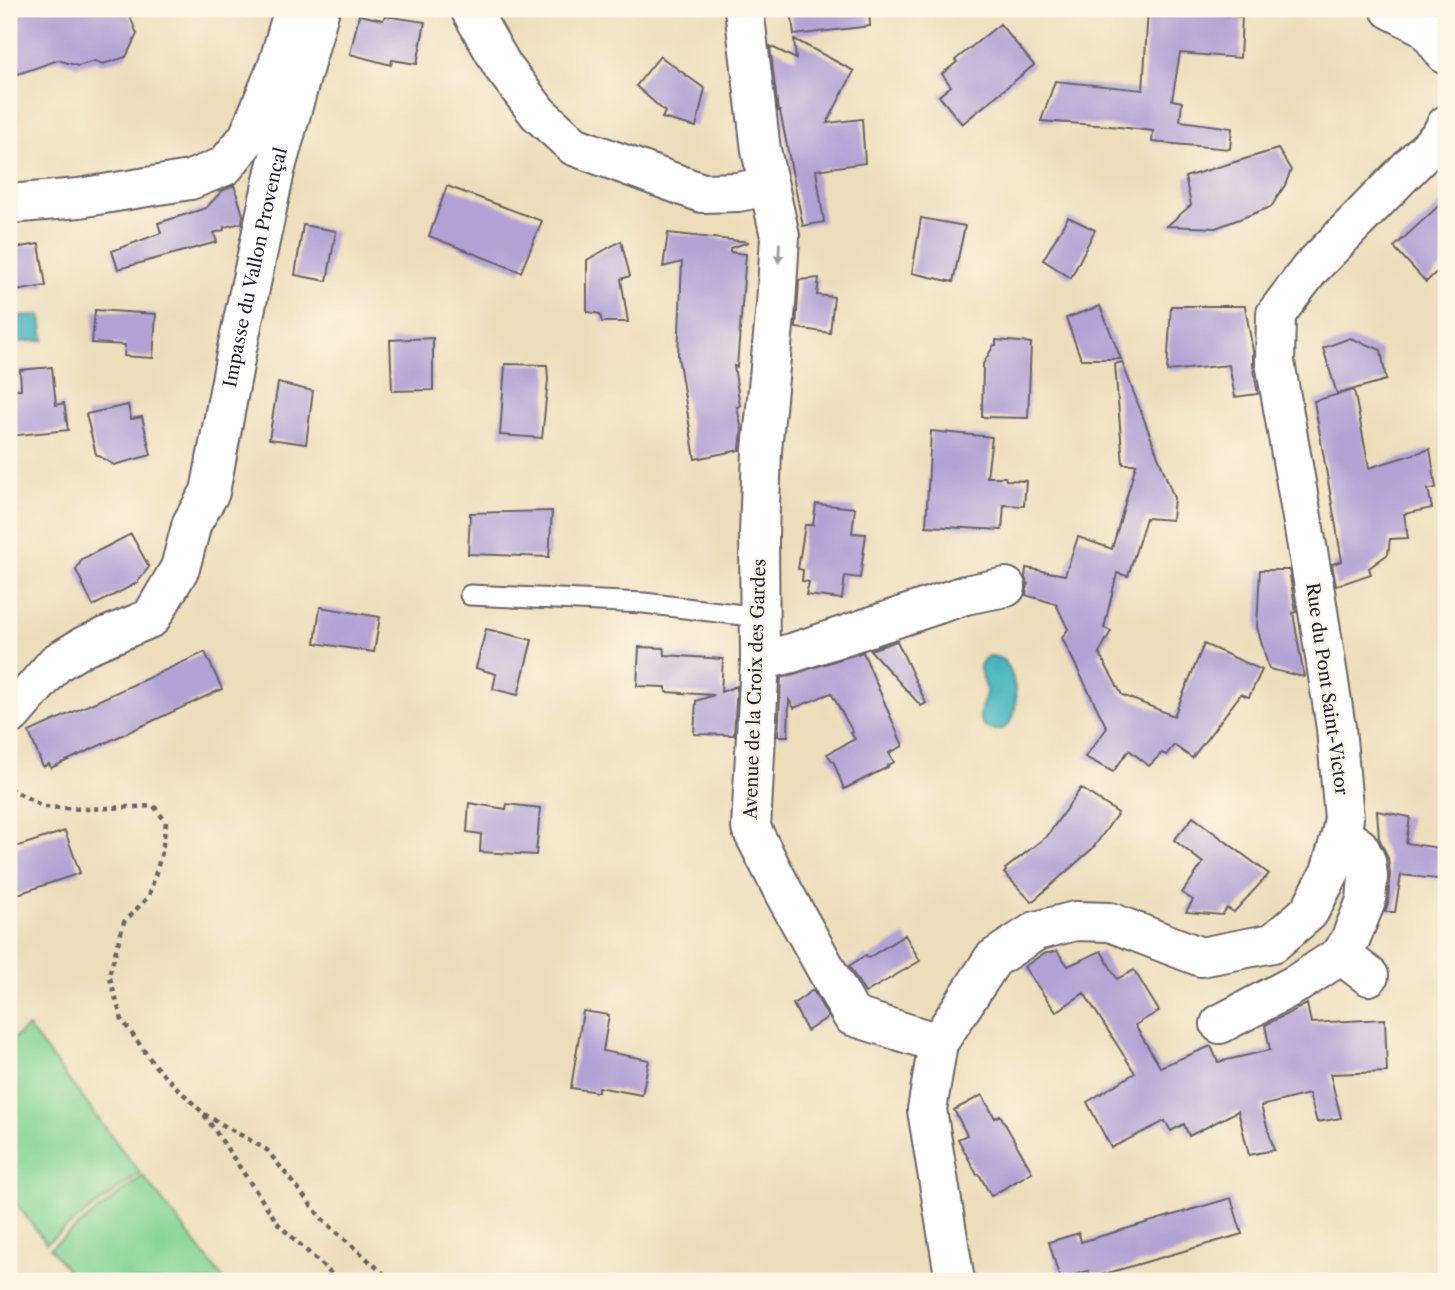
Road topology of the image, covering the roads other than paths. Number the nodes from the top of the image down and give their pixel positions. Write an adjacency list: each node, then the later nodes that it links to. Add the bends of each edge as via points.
1 (293, 9): 9 (street, Impasse du Vallon Provençal, via 278,65 248,137 225,166 190,180)
2 (320, 9): 14 (street, Impasse du Vallon Provençal, via 275,171 210,492 192,523 180,568 151,618 56,663)
3 (470, 9): 8 (street, via 503,67 538,113 574,146 702,193)
4 (744, 9): 8 (street, Avenue de la Croix des Gardes)
5 (1390, 9): 6 (street, via 1425,27)
6 (1446, 55)
7 (1446, 125): 15 (street, Rue du Pont Saint-Victor, via 1310,269 1276,314 1275,362 1336,728 1344,818)
8 (768, 186): 12 (street, Avenue de la Croix des Gardes, one-way to 12, via 780,236 762,450)
9 (9, 204)
10 (1006, 587): 13 (street, via 965,595)
11 (470, 596): 12 (lane, via 644,603)
12 (759, 617): 13 (street, Avenue de la Croix des Gardes)
13 (760, 661): 17 (street, Avenue de la Croix des Gardes, via 751,828 852,1016)
14 (12, 714)
15 (1341, 835): 16 (street, via 1359,847 1368,876 1366,901 1350,940 1355,966 1298,983); 17 (street, Rue du Pont Saint-Victor, via 1330,872 1308,912 1273,943 1201,957 1110,922 1075,921 1035,931 993,959)
16 (1220, 1024)
17 (938, 1043): 18 (street, via 927,1110)
18 (955, 1281)

